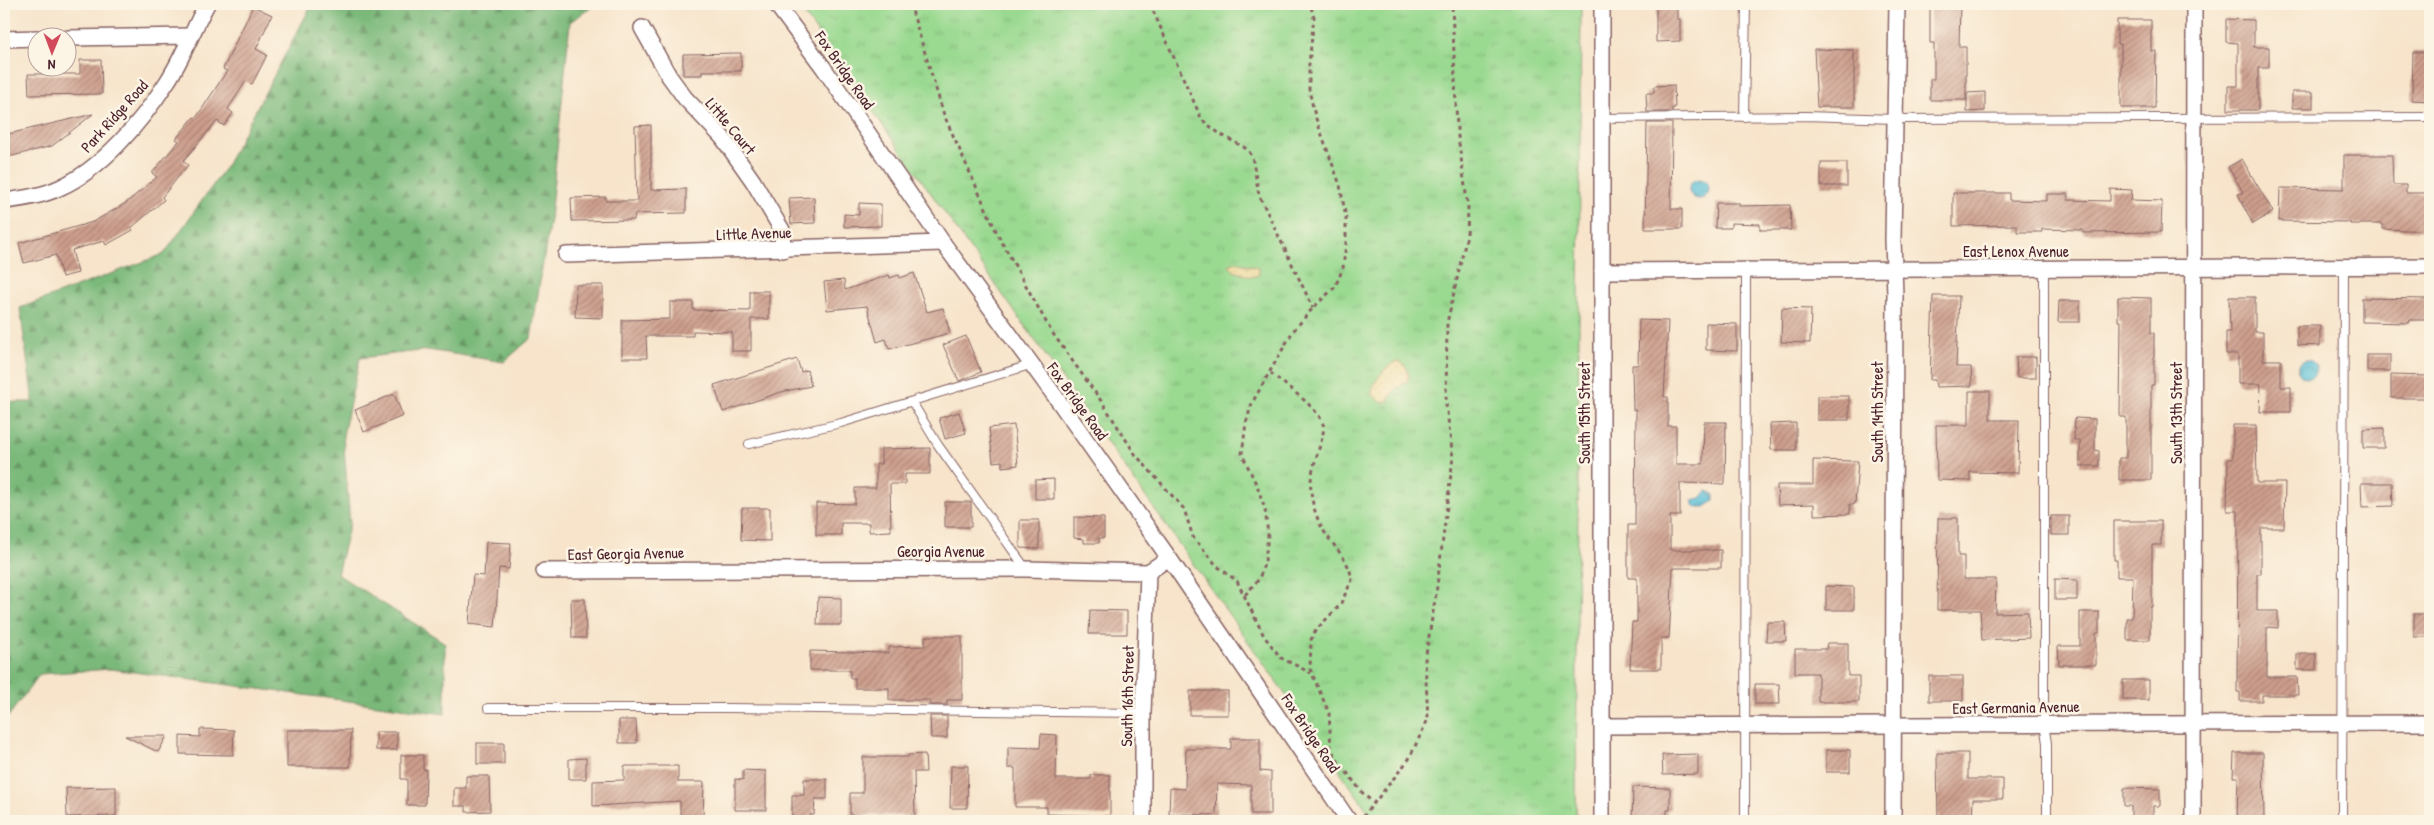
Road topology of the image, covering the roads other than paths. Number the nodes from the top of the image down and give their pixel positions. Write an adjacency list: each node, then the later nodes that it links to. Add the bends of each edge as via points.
1 (207, 4): 8 (street, Park Ridge Road)
2 (776, 4): 18 (street, Fox Bridge Road)
3 (1602, 4): 15 (street, South 15th Street)
4 (1746, 4): 13 (lane)
5 (1897, 4): 16 (street, South 14th Street)
6 (2194, 4): 12 (street, South 13th Street)
7 (642, 28): 19 (street, Little Court, via 674,84 701,118 722,137 753,181 782,230)
8 (190, 36): 10 (street); 17 (street, Park Ridge Road, via 167,82 136,123 103,158 82,176 58,189)
9 (28, 38): 11 (street)
10 (78, 38)
11 (4, 39)
12 (2194, 116): 14 (lane); 16 (lane); 26 (street, South 13th Street)
13 (1744, 117): 15 (lane); 16 (lane)
14 (2430, 117)
15 (1602, 118): 27 (street, South 15th Street)
16 (1895, 119): 24 (street, South 14th Street)
17 (4, 201)
18 (943, 243): 19 (street, Little Avenue); 28 (street, Fox Bridge Road)
19 (783, 250): 20 (street, Little Avenue)
20 (566, 256)
21 (2430, 266): 22 (street, East Lenox Avenue)
22 (2344, 267): 26 (street, East Lenox Avenue); 39 (lane)
23 (1746, 269): 24 (street, East Lenox Avenue); 27 (street, East Lenox Avenue); 43 (lane)
24 (1894, 269): 25 (street, East Lenox Avenue); 44 (street, South 14th Street)
25 (2044, 269): 26 (street, East Lenox Avenue); 41 (lane)
26 (2193, 269): 38 (street, South 13th Street)
27 (1602, 271): 42 (street, South 15th Street)
28 (1030, 365): 29 (lane); 31 (street, Fox Bridge Road)
29 (912, 402): 30 (lane, via 842,423); 33 (lane, via 938,445)
30 (749, 444)
31 (1169, 558): 35 (street); 46 (street, Fox Bridge Road)
32 (709, 569): 33 (street, Georgia Avenue); 34 (street, East Georgia Avenue)
33 (1026, 569): 35 (street, Georgia Avenue)
34 (544, 571)
35 (1148, 572): 37 (street, South 16th Street)
36 (488, 708): 37 (lane)
37 (1143, 713): 45 (street, South 16th Street)
38 (2193, 722): 39 (street, East Germania Avenue); 41 (street, East Germania Avenue); 51 (street, South 13th Street)
39 (2342, 723): 40 (street, East Germania Avenue); 52 (lane)
40 (2430, 723)
41 (2044, 724): 44 (street, East Germania Avenue); 50 (lane)
42 (1602, 726): 43 (street, East Germania Avenue); 47 (street, South 15th Street)
43 (1745, 726): 44 (street, East Germania Avenue); 48 (lane)
44 (1894, 726): 49 (street, South 14th Street)
45 (1143, 821)
46 (1349, 821)
47 (1602, 821)
48 (1745, 821)
49 (1893, 821)
50 (2047, 821)
51 (2193, 821)
52 (2342, 821)

